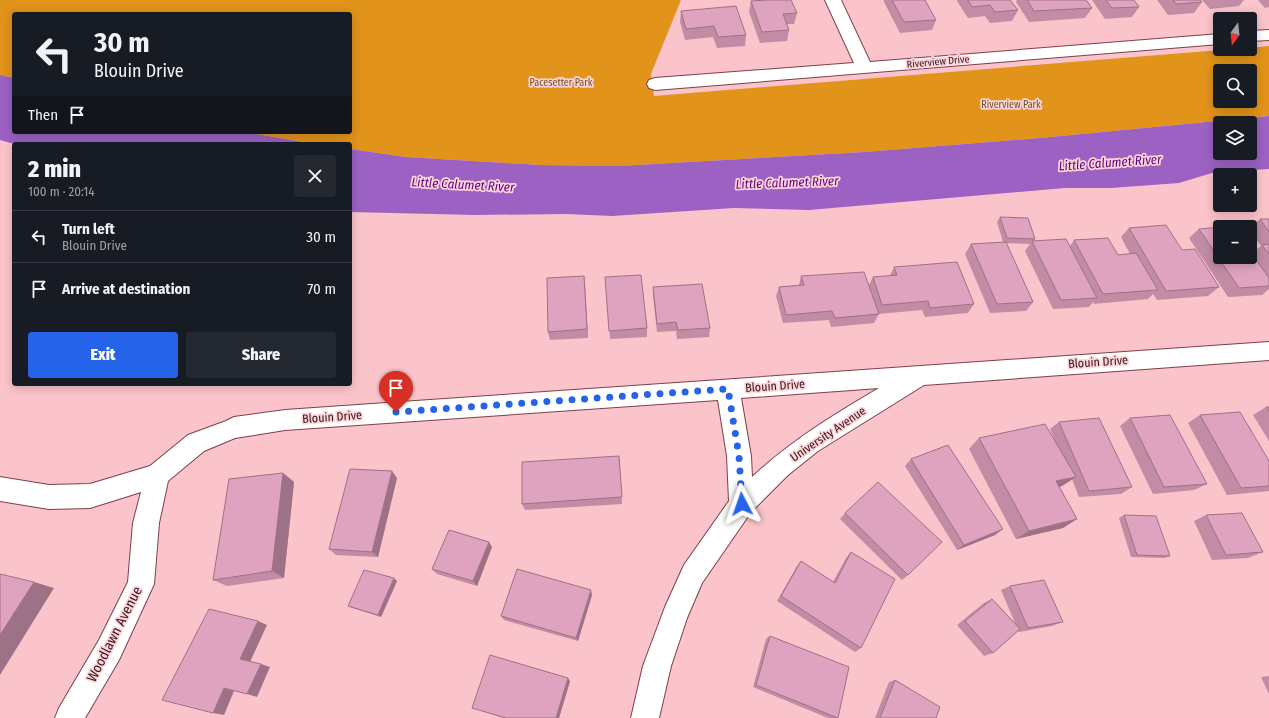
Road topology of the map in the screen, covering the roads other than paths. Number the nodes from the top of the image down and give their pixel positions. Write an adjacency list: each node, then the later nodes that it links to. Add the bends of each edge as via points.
1 (833, 0): 5 (street)
2 (1269, 35): 3 (street)
3 (1257, 36)
4 (1213, 40): 5 (street, Riverview Drive)
5 (864, 67): 6 (street, Riverview Drive)
6 (655, 84)
7 (1269, 351): 8 (street, Blouin Drive)
8 (922, 374): 9 (street, Blouin Drive); 12 (street, University Avenue, via 810,444 780,467)
9 (728, 389): 10 (street, Blouin Drive, via 285,420 234,428 196,443); 12 (street, via 739,456)
10 (157, 475): 11 (street, via 90,496 49,497); 13 (street, Woodlawn Avenue, via 146,523 141,584 109,650)
11 (0, 489)
12 (742, 504): 14 (street, University Avenue, via 693,574 674,616 657,666)
13 (70, 718)
14 (645, 718)

